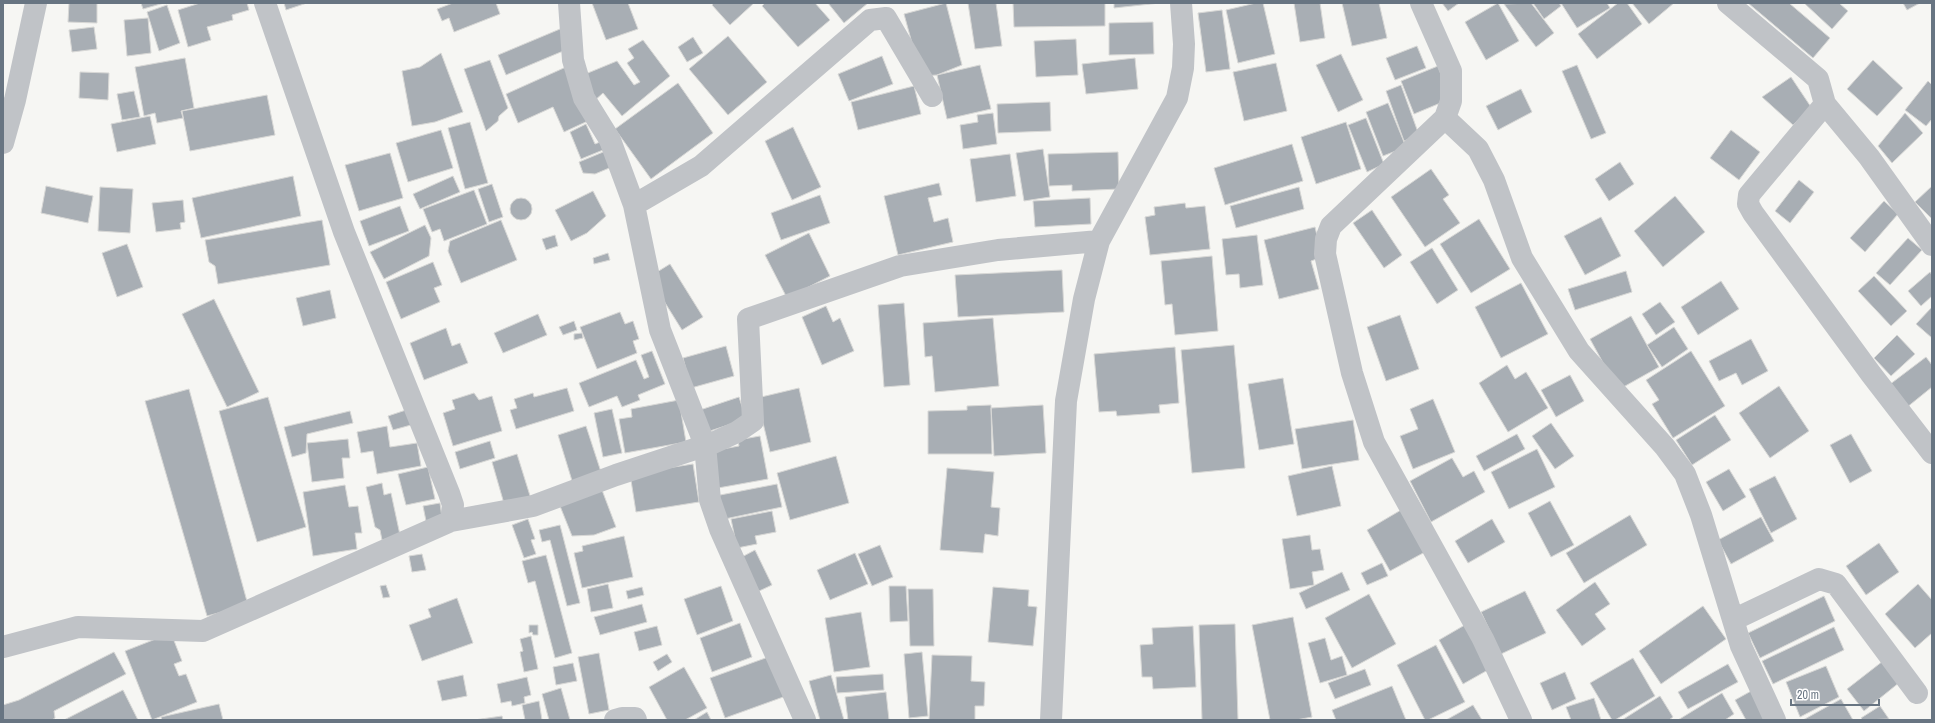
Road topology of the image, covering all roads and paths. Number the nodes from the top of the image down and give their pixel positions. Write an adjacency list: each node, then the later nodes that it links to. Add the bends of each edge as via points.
1 (36, 3): 10 (street)
2 (265, 3): 16 (street, via 344,232 449,493 452,505)
3 (569, 3): 11 (street, via 573,60 584,98 610,140)
4 (1181, 3): 12 (street, via 1183,68 1176,98)
5 (1421, 3): 9 (street, via 1451,71 1451,101)
6 (1728, 3): 8 (street, via 1818,79)
7 (932, 96): 11 (street, via 886,18 870,20 701,166)
8 (1825, 104): 13 (street, via 1869,157); 15 (street, via 1749,195 1748,204 1866,368)
9 (1446, 118): 17 (street, via 1478,149 1494,180 1522,258 1579,351 1665,447 1685,474 1701,515); 24 (street, via 1331,226 1326,239 1325,254 1352,373 1374,442 1483,639)
10 (3, 143)
11 (634, 205): 14 (street, via 660,330)
12 (1099, 241): 14 (street, via 998,250 900,266 748,319 753,421 737,432); 23 (street, via 1084,299 1066,401)
13 (1932, 245)
14 (705, 445): 16 (street, via 533,506); 22 (street, via 710,500 720,529)
15 (1932, 453)
16 (451, 521): 18 (street, via 203,631 78,627)
17 (1733, 620): 19 (street, via 1819,579 1836,584); 25 (street, via 1741,646)
18 (3, 647)
19 (1917, 693)
20 (615, 720): 21 (street)
21 (636, 720)
22 (805, 720)
23 (1051, 720)
24 (1521, 720)
25 (1775, 720)

